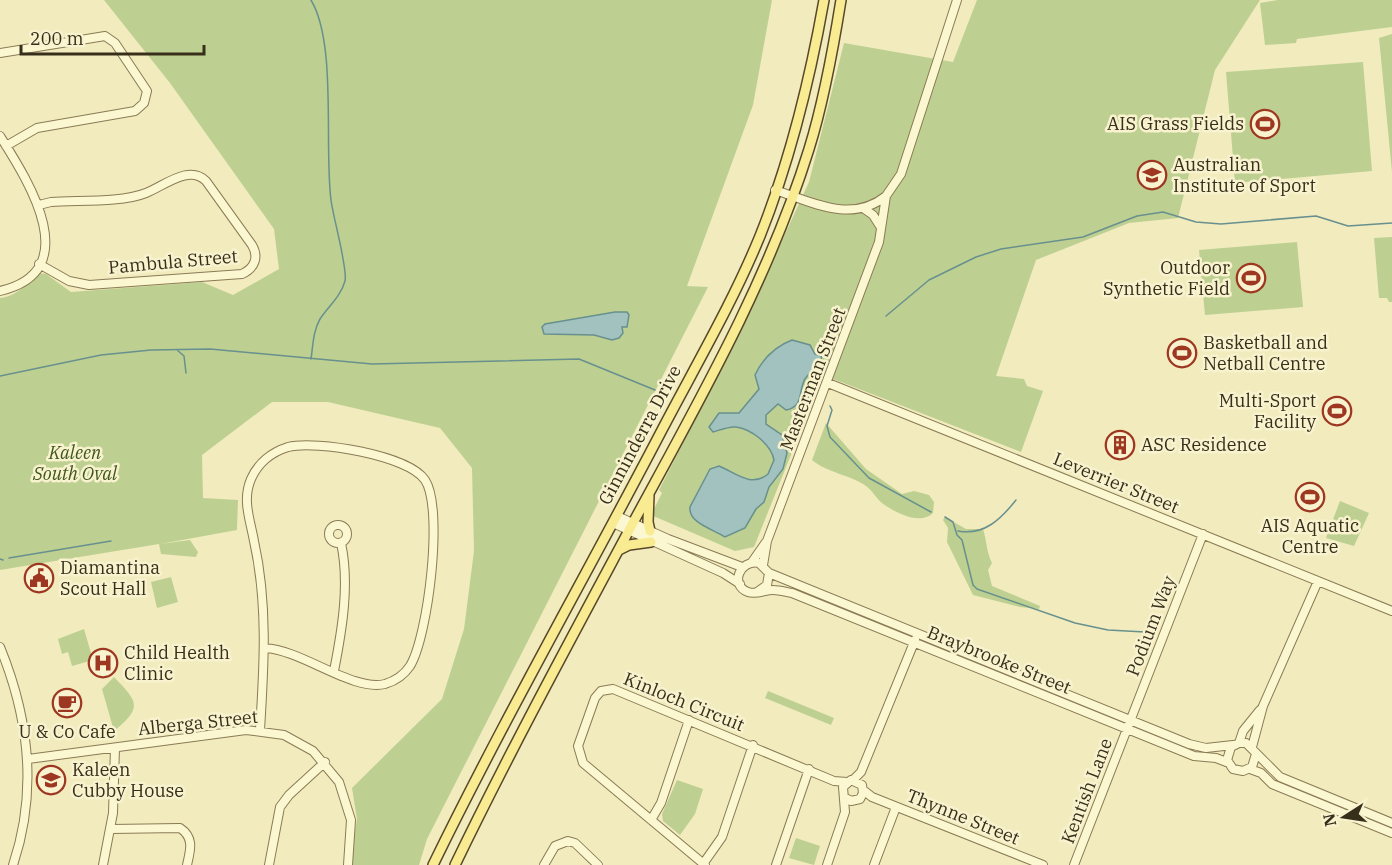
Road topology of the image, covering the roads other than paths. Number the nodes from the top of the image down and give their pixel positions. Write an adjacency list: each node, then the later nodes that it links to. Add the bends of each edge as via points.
1 (824, 0): 7 (main road, Ginninderra Drive)
2 (841, 0): 8 (main road, Ginninderra Drive, via 831,63)
3 (957, 0): 9 (street, Masterman Street, via 900,174)
4 (0, 53): 6 (street, via 103,36 115,43 147,91 144,103 135,111 37,129)
5 (0, 136): 6 (street)
6 (6, 146): 10 (street)
7 (775, 190): 8 (street); 17 (main road, Ginninderra Drive, via 760,236 722,315)
8 (793, 195): 11 (street, via 839,211); 16 (main road, Ginninderra Drive, via 735,332)
9 (885, 196): 11 (street); 12 (street, Masterman Street)
10 (39, 205): 13 (street, via 47,236); 13 (street, Pambula Street, via 138,195 196,174 206,182 256,256 252,267 242,274 89,285 69,281)
11 (863, 208): 12 (street)
12 (880, 226): 15 (street, Masterman Street, via 879,242)
13 (39, 264): 14 (street, via 23,281)
14 (0, 291)
15 (828, 383): 20 (street, Leverrier Street); 21 (street, Masterman Street)
16 (650, 493): 18 (main road, Ginninderra Drive); 19 (main road)
17 (615, 520): 18 (street); 70 (main road, Ginninderra Drive, via 511,709)
18 (631, 527): 19 (street); 22 (street); 24 (main road, Ginninderra Drive)
19 (650, 531): 27 (street)
20 (1203, 534): 29 (street, Leverrier Street); 39 (street, Podium Way)
21 (766, 541): 25 (street, Masterman Street); 26 (street, Masterman Street)
22 (651, 542): 24 (main road); 30 (street, via 723,573)
23 (341, 543): 36 (street, via 344,603)
24 (618, 550): 71 (main road, Ginninderra Drive)
25 (752, 562): 26 (street); 27 (street)
26 (763, 565): 28 (street)
27 (742, 567): 30 (street, via 738,574)
28 (768, 573): 31 (street, via 767,585); 33 (street, Braybrooke Street)
29 (1318, 580): 32 (street, Leverrier Street); 37 (street)
30 (740, 585): 31 (street, via 747,592)
31 (757, 592): 33 (street, Braybrooke Street, via 792,594)
32 (1392, 610)
33 (914, 639): 39 (street, Braybrooke Street); 50 (street)
34 (0, 647): 45 (street, via 19,700)
35 (265, 648): 36 (street, via 290,652); 36 (street, via 261,582 246,504 248,485 257,468 275,452 300,446 402,463 423,477 432,501 430,579 415,655 404,674 384,684 363,684); 40 (street)
36 (334, 671)
37 (1263, 706): 41 (street); 44 (street)
38 (689, 720): 42 (street, Kinloch Circuit); 60 (street, via 661,803); 60 (street, Kinloch Circuit, via 613,689 601,691 595,698 578,746 583,763)
39 (1129, 724): 41 (street, Braybrooke Street, via 1206,748); 47 (street, Braybrooke Street, via 1194,756); 78 (street, Kentish Lane)
40 (260, 730): 43 (street, Alberga Street); 46 (street, Alberga Street, via 292,738)
41 (1236, 744): 44 (street); 47 (street, via 1227,753)
42 (753, 745): 48 (street, Kinloch Circuit); 64 (street, via 722,837)
43 (115, 748): 45 (street, Alberga Street); 62 (street)
44 (1254, 751): 49 (street, via 1256,761); 54 (street)
45 (28, 759): 65 (street, via 26,812)
46 (325, 762): 68 (street, via 280,807); 69 (street, Alberga Street, via 348,804)
47 (1229, 763): 49 (street, via 1236,770)
48 (809, 769): 51 (street, Kinloch Circuit); 74 (street)
49 (1250, 769): 54 (street, via 1272,784)
50 (861, 772): 52 (street); 53 (street)
51 (834, 781): 52 (street, Kinloch Circuit); 55 (street, Kinloch Circuit)
52 (850, 781): 53 (street, Thynne Street); 55 (street)
53 (863, 787): 56 (street, Thynne Street); 57 (street)
54 (1292, 788): 61 (street); 63 (street)
55 (843, 794): 57 (street); 59 (street)
56 (872, 797): 57 (street); 58 (street, Thynne Street)
57 (857, 800): 59 (street)
58 (896, 807): 76 (street); 77 (street, Thynne Street)
59 (845, 812): 75 (street)
60 (651, 820): 64 (street, Kinloch Circuit)
61 (1392, 823)
62 (111, 829): 66 (street); 67 (street, via 180,828 191,842)
63 (1392, 833)
64 (704, 864)
65 (13, 865)
66 (104, 865)
67 (187, 865)
68 (269, 865)
69 (348, 865)
70 (433, 865)
71 (454, 865)
72 (544, 865): 73 (street, via 555,846 568,841)
73 (598, 865)
74 (776, 865)
75 (828, 865)
76 (874, 865)
77 (1043, 865)
78 (1074, 865)

